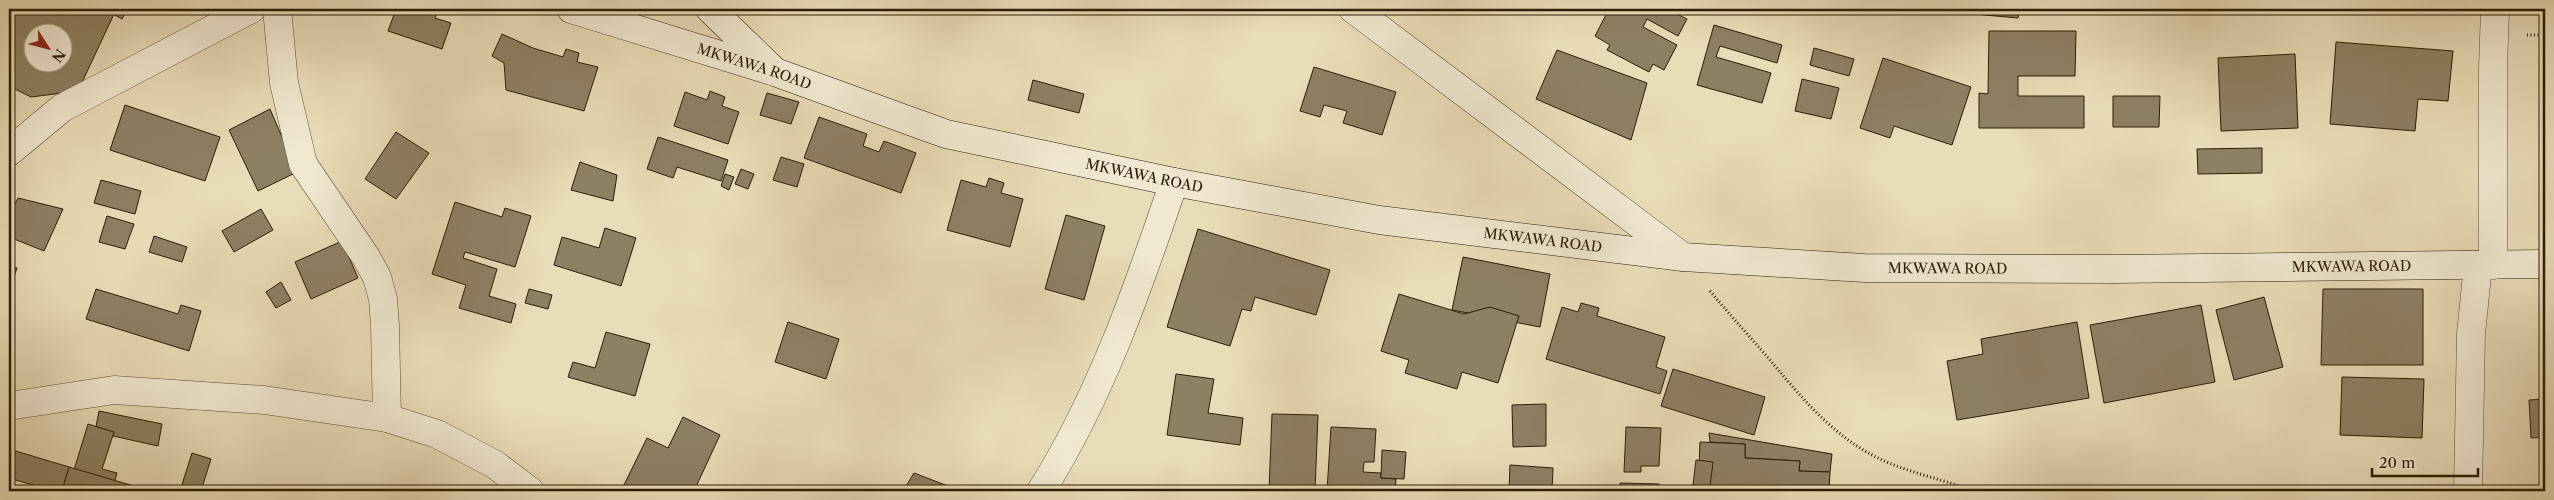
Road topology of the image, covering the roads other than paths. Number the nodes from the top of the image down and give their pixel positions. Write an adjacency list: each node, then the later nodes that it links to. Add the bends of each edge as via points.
1 (251, 9): 8 (street, via 62,108)
2 (277, 9): 14 (street, via 284,83 303,164 366,257 377,277 383,299)
3 (571, 9): 7 (street, MKWAWA ROAD)
4 (710, 9): 7 (street)
5 (1353, 9): 10 (street)
6 (2495, 9): 12 (street)
7 (775, 72): 9 (street, MKWAWA ROAD, via 946,134)
8 (9, 152)
9 (1174, 182): 10 (street, MKWAWA ROAD, via 1379,220); 16 (street, via 1107,363 1064,455)
10 (1683, 257): 12 (street, MKWAWA ROAD, via 1864,268)
11 (2545, 264): 12 (street, MKWAWA ROAD)
12 (2485, 265): 17 (street, via 2472,334)
13 (9, 406): 14 (street, via 114,390 264,400)
14 (387, 418): 15 (street, via 437,434 494,464)
15 (530, 491)
16 (1041, 491)
17 (2468, 491)

